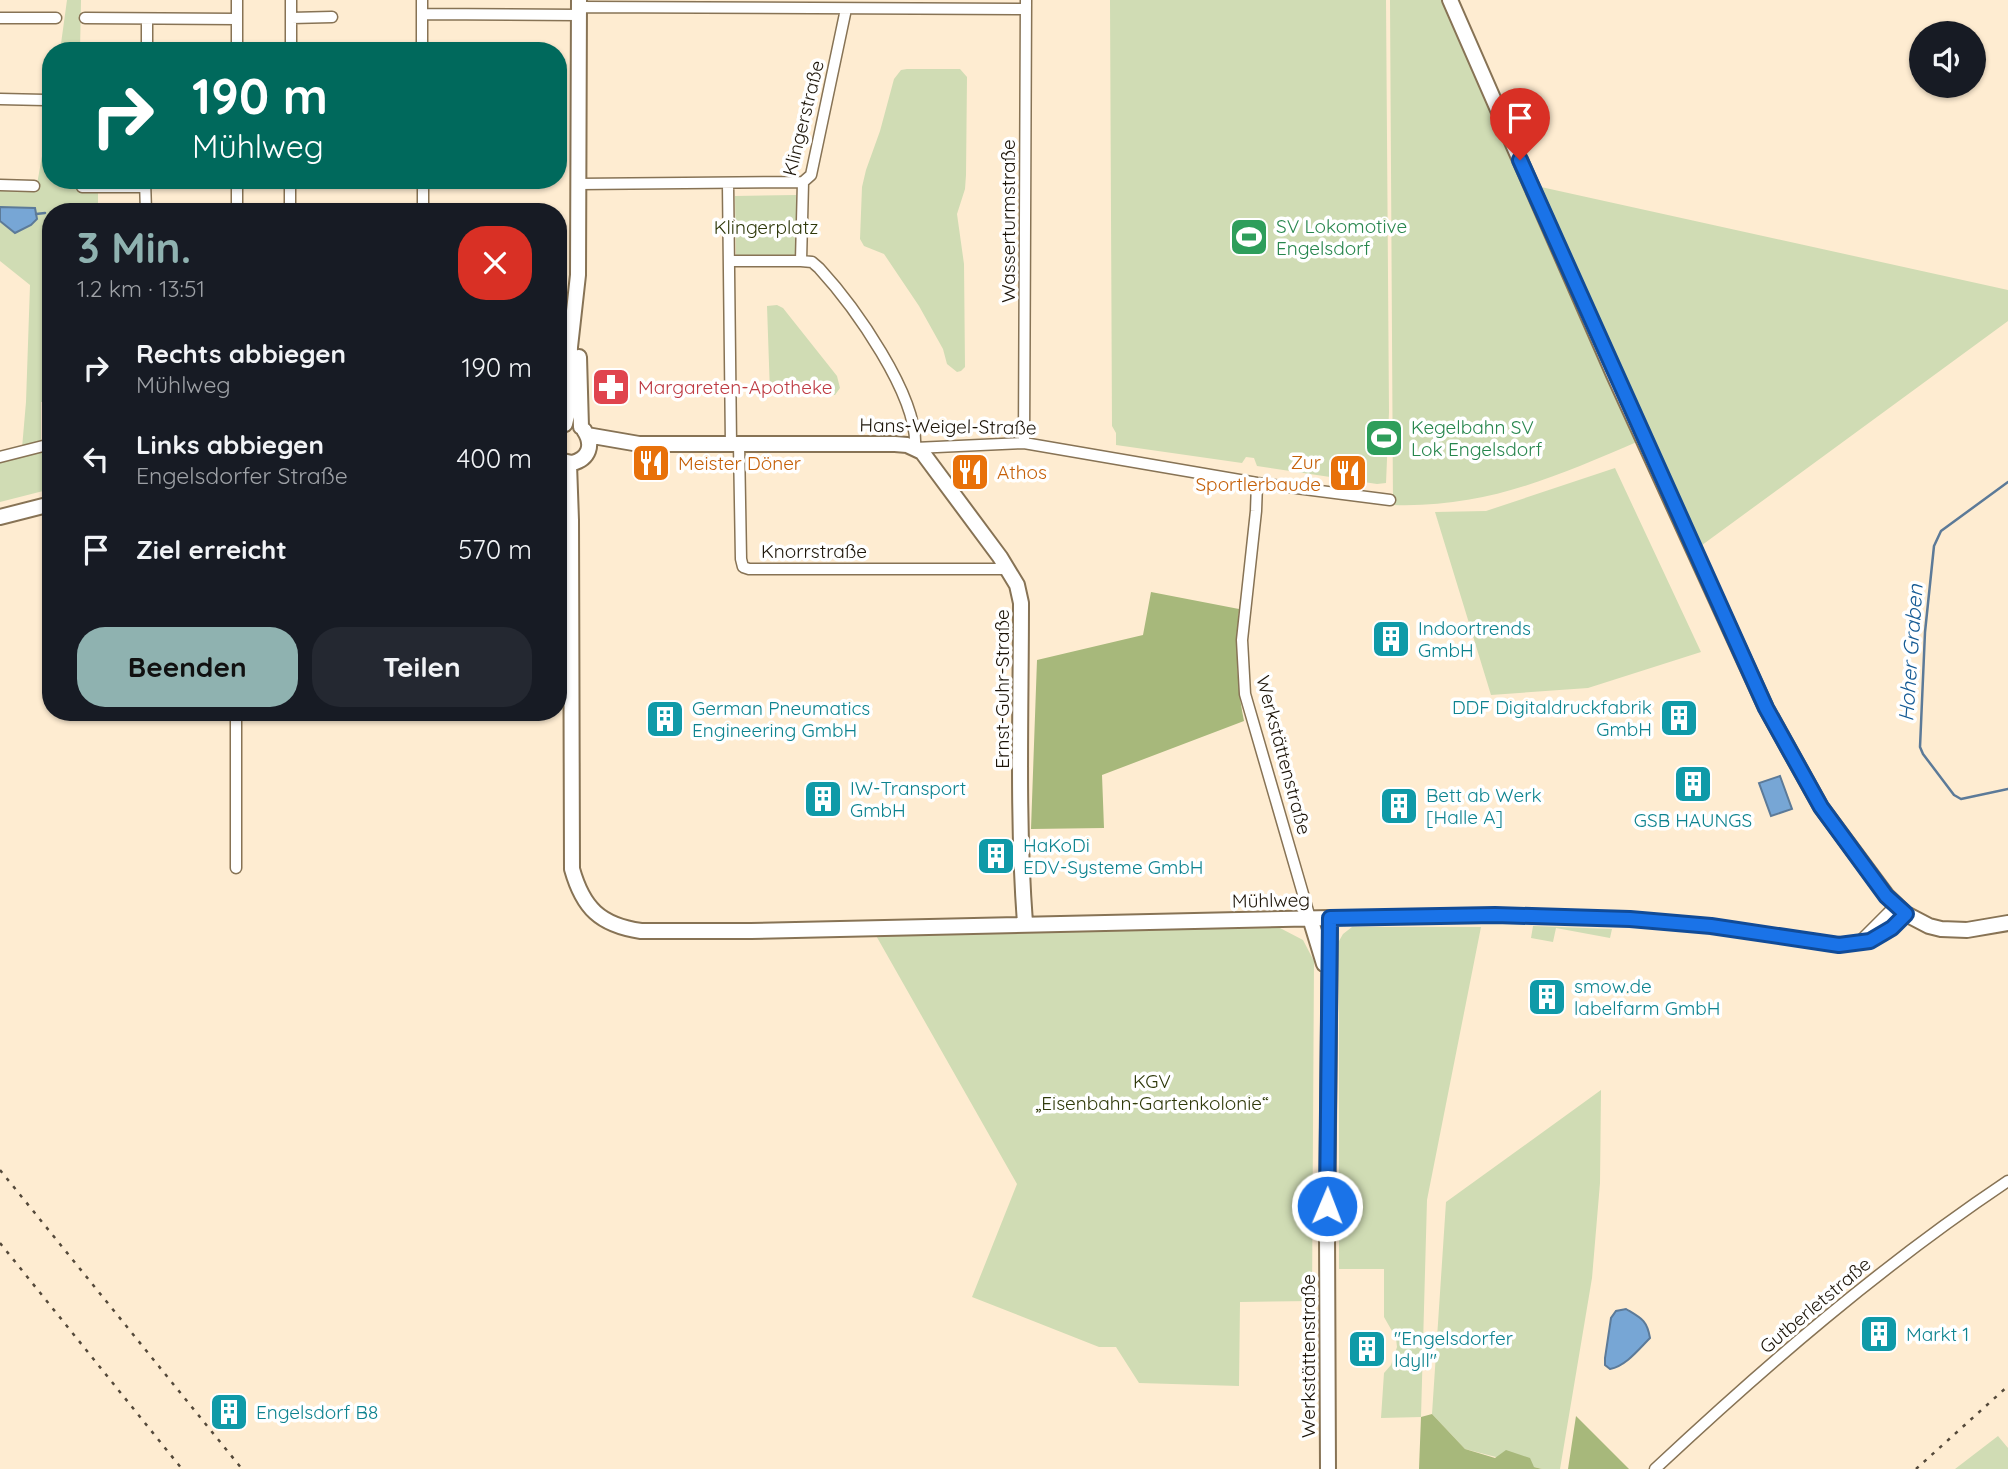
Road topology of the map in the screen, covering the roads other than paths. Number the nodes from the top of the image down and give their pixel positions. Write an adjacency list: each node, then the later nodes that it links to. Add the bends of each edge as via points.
1 (237, 0): 16 (street)
2 (291, 0): 14 (street)
3 (422, 0): 9 (street)
4 (1450, 0): 50 (street, via 1766,708 1821,807)
5 (873, 4): 6 (street); 8 (street)
6 (1026, 5): 35 (street, Wasserturmstraße)
7 (579, 7): 8 (street); 9 (street); 24 (street)
8 (846, 9): 23 (street, Klingerstraße, via 811,174)
9 (422, 14): 20 (street)
10 (332, 17): 14 (street)
11 (0, 18): 12 (street)
12 (56, 18)
13 (85, 18): 15 (street)
14 (291, 18): 19 (street)
15 (147, 19): 16 (street); 17 (street)
16 (237, 19): 18 (street)
17 (147, 42)
18 (237, 42)
19 (291, 42)
20 (422, 42)
21 (0, 99): 22 (street)
22 (42, 100)
23 (803, 182): 25 (street); 29 (street, Klingerstraße)
24 (578, 184): 25 (street); 30 (street)
25 (728, 184): 28 (street)
26 (0, 185): 27 (street)
27 (34, 186)
28 (730, 261): 29 (street); 36 (street)
29 (802, 261): 38 (street, via 819,268 865,327 911,413)
30 (577, 296): 31 (street); 33 (street)
31 (567, 414)
32 (567, 427): 33 (street, Hans-Weigel-Straße)
33 (584, 431): 34 (street, Hans-Weigel-Straße); 39 (street, via 590,445)
34 (628, 443): 36 (street, Hans-Weigel-Straße); 39 (street, Hans-Weigel-Straße)
35 (1024, 443): 38 (street, Hans-Weigel-Straße); 42 (street, Hans-Weigel-Straße)
36 (735, 444): 38 (street, Hans-Weigel-Straße, via 895,444); 47 (street, Knorrstraße, via 743,567)
37 (42, 446): 40 (street)
38 (915, 448): 47 (street, Ernst-Guhr-Straße)
39 (586, 454): 41 (street, Hans-Weigel-Straße, via 579,461)
40 (0, 457)
41 (567, 462)
42 (1257, 483): 44 (street, Hans-Weigel-Straße); 51 (street, Werkstättenstraße, via 1241,640 1245,694)
43 (567, 491): 53 (street, Mühlweg, via 571,520 572,869 579,893 590,908 623,928 818,930)
44 (1390, 500)
45 (42, 506): 46 (street)
46 (0, 517)
47 (1008, 569): 53 (street, Ernst-Guhr-Straße, via 1021,603)
48 (236, 721): 49 (street)
49 (236, 868)
50 (1901, 910): 52 (street, Mühlweg, via 1858,942 1839,945 1630,919 1495,915); 54 (street, via 1941,929 1960,931)
51 (1310, 918): 52 (street, Mühlweg); 53 (street, Mühlweg); 55 (street, Werkstättenstraße)
52 (1330, 918): 55 (street, Werkstättenstraße)
53 (1025, 923)
54 (2008, 923)
55 (1328, 990): 57 (street, Werkstättenstraße)
56 (2008, 1181): 58 (street, Gutberletstraße, via 1918,1243)
57 (1328, 1469)
58 (1655, 1469)

